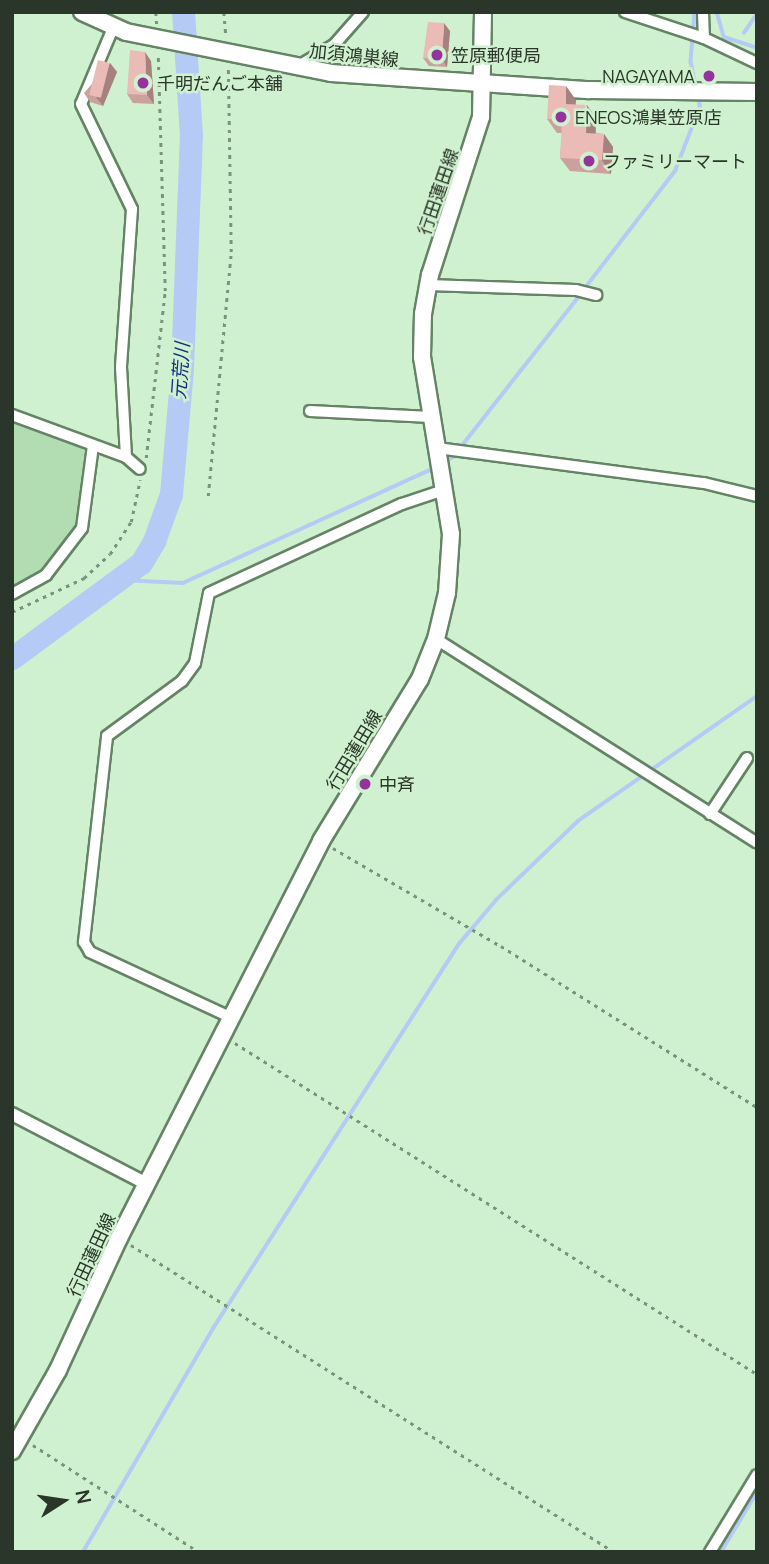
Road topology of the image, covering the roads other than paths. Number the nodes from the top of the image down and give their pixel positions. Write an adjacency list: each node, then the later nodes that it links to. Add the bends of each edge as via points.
1 (82, 12): 6 (main road, 加須鴻巣線)
2 (363, 12): 9 (street, via 334,45)
3 (484, 12): 10 (main road, 行田蓮田線)
4 (625, 12): 7 (street)
5 (703, 12): 7 (street)
6 (113, 28): 9 (main road, 加須鴻巣線); 19 (street, via 81,104 132,209 121,367)
7 (704, 38): 8 (street)
8 (757, 62)
9 (295, 68): 10 (main road, 加須鴻巣線)
10 (484, 85): 11 (main road, 加須鴻巣線); 12 (main road, 行田蓮田線, via 473,147)
11 (757, 92)
12 (428, 285): 13 (street, via 576,290); 16 (main road, 行田蓮田線, via 422,357)
13 (596, 295)
14 (310, 411): 16 (street)
15 (12, 415): 17 (street)
16 (430, 417): 18 (main road, 行田蓮田線)
17 (93, 446): 19 (street); 23 (street, via 82,527 46,575)
18 (437, 449): 21 (main road, 行田蓮田線); 22 (street, via 704,483)
19 (125, 457): 20 (street)
20 (140, 469)
21 (444, 490): 24 (main road, 行田蓮田線, via 451,534 447,593); 28 (street, via 402,504 209,593 195,663 182,681 107,736 84,942 90,952)
22 (757, 496)
23 (12, 594)
24 (436, 639): 26 (street); 28 (main road, 行田蓮田線, via 420,679 321,841)
25 (747, 758): 26 (street)
26 (710, 814): 27 (street)
27 (757, 843)
28 (232, 1018): 30 (main road, 行田蓮田線)
29 (12, 1114): 30 (street)
30 (147, 1184): 31 (main road, 行田蓮田線)
31 (17, 1444)
32 (757, 1475): 33 (street)
33 (710, 1552)

